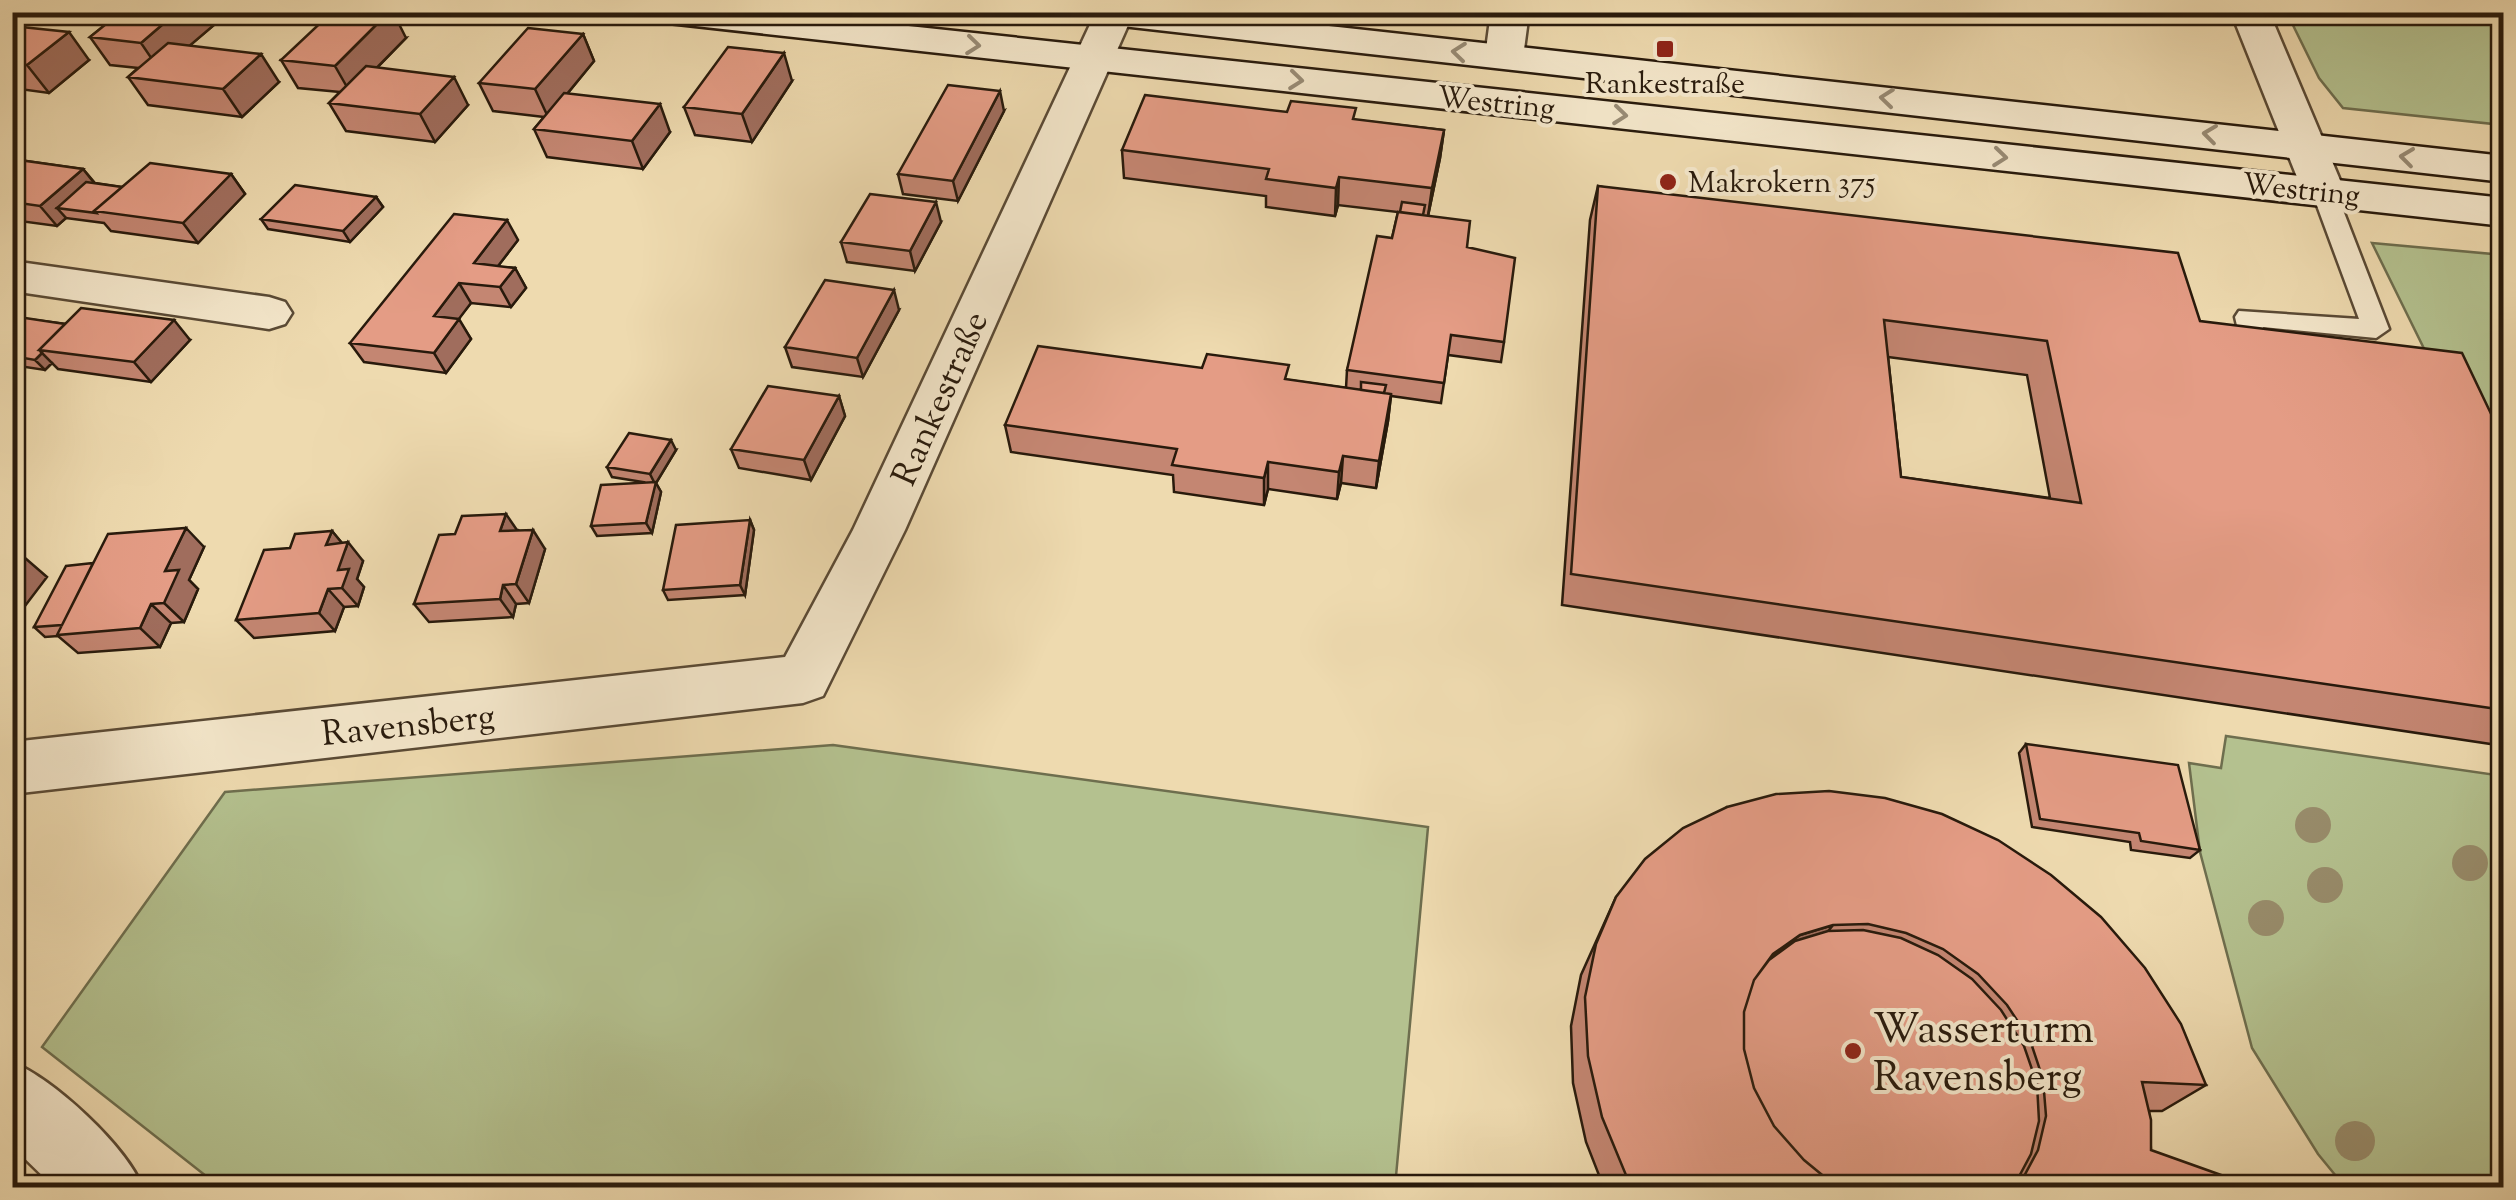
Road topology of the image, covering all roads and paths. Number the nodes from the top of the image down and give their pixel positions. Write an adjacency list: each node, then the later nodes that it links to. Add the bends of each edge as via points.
1 (668, 12): 6 (main road, Westring, one-way to 6)
2 (1510, 12): 5 (main road)
3 (2250, 12): 7 (main road)
4 (1105, 13): 5 (main road, Westring, one-way to 4); 6 (main road, Rankestraße)
5 (1504, 57): 7 (main road, Westring, one-way to 5)
6 (1093, 58): 9 (main road, Westring, one-way to 9); 14 (main road, Rankestraße, via 879,530)
7 (2307, 146): 8 (main road, Westring, one-way to 7); 9 (main road)
8 (2504, 169)
9 (2324, 192): 10 (main road, Westring); 13 (lane, via 2376,329 2248,317)
10 (2504, 212)
11 (12, 276): 12 (main road)
12 (269, 313)
13 (2257, 366)
14 (803, 679): 15 (main road, Ravensberg)
15 (12, 768)
16 (12, 1098): 17 (main road)
17 (106, 1188)

